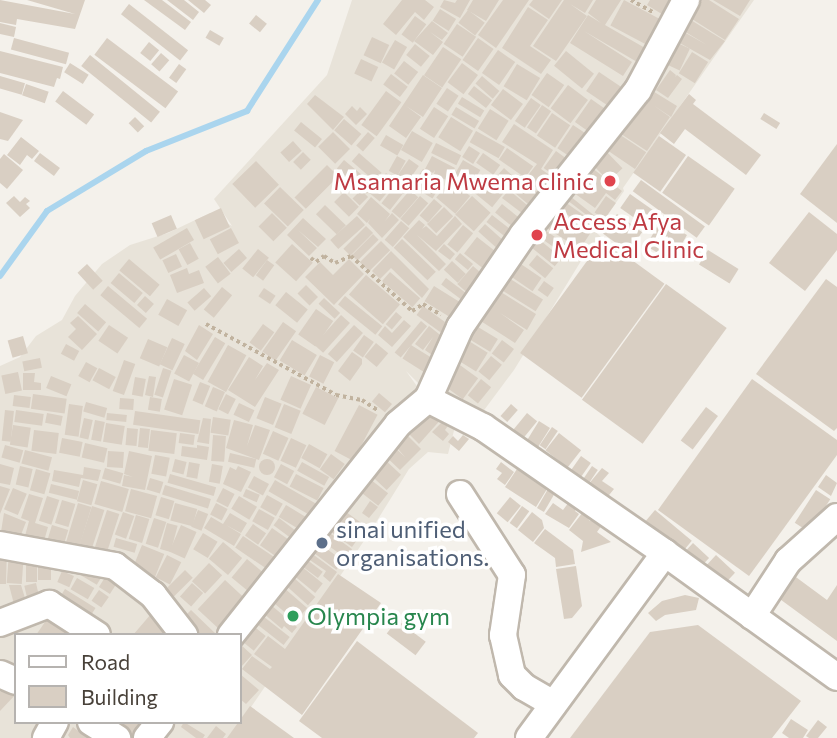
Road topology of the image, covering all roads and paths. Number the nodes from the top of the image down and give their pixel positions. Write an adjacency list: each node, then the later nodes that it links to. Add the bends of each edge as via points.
1 (686, 0): 4 (street, via 638,90 523,235)
2 (311, 258): 4 (path, via 316,262 324,256 335,262 351,256 412,311 423,304)
3 (206, 324): 6 (path, via 336,395 362,400)
4 (460, 327): 5 (street)
5 (428, 399): 6 (street); 10 (street, via 483,427)
6 (398, 424): 15 (street)
7 (460, 494): 17 (street, via 512,575 503,635 512,675)
8 (837, 517): 11 (street, via 788,561)
9 (0, 545): 14 (street, via 115,566 153,595)
10 (666, 553): 11 (street); 17 (street)
11 (752, 616): 16 (street)
12 (0, 624): 13 (street, via 49,604)
13 (93, 633)
14 (182, 633)
15 (233, 633)
16 (837, 677)
17 (554, 704): 22 (street)
18 (94, 724): 20 (street)
19 (158, 724): 21 (street)
20 (117, 738)
21 (147, 738)
22 (529, 738)

